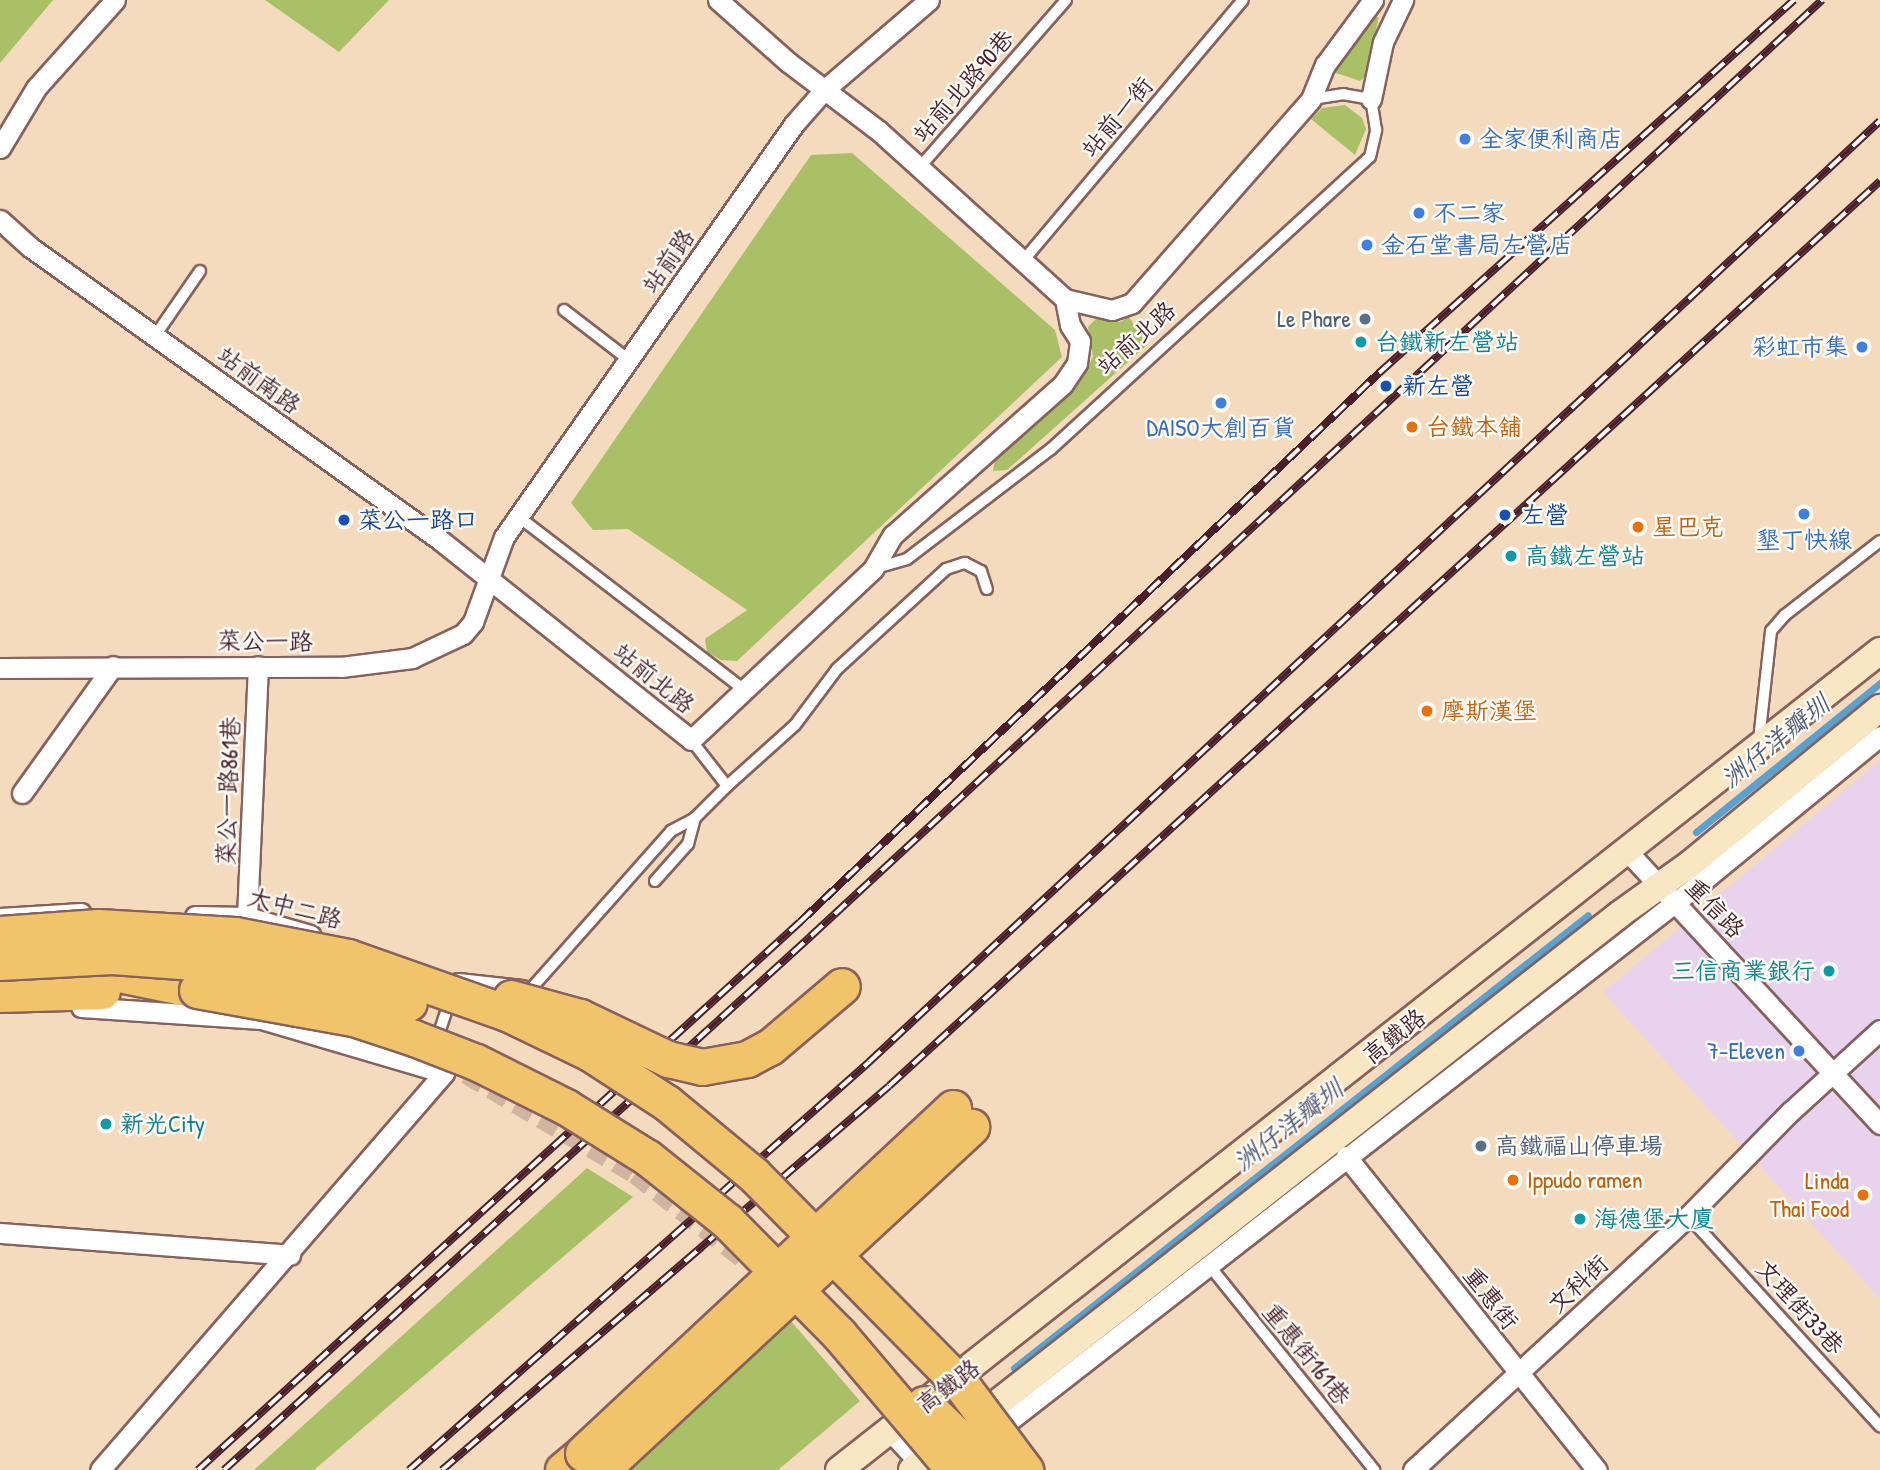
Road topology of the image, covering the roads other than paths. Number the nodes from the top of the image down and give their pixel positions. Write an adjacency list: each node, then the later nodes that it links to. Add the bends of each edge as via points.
1 (115, 0): 11 (street, via 36,88)
2 (718, 0): 8 (street, 站前北路)
3 (929, 0): 8 (street, 站前路)
4 (1066, 0): 12 (lane, 站前北路90巷)
5 (1243, 0): 14 (lane, 站前一街)
6 (1373, 0): 9 (street, 站前北路, via 1325,65)
7 (1403, 0): 10 (street, 站前北路, via 1383,42)
8 (824, 90): 12 (street, 站前北路); 19 (street, 站前路, via 794,124)
9 (1311, 99): 10 (lane, via 1343,94); 16 (street, 站前北路, via 1132,303 1112,310)
10 (1371, 99): 22 (lane, 站前北路, via 1376,130 1370,157 1051,449 907,559)
11 (0, 148)
12 (919, 168): 14 (street, 站前北路)
13 (0, 220): 18 (street, 站前南路, via 15,236)
14 (1023, 261): 16 (street, 站前北路)
15 (200, 271): 18 (lane)
16 (1065, 299): 22 (street, 站前北路, via 1070,325 1080,341 1077,363 1063,384 893,535)
17 (564, 310): 19 (lane)
18 (155, 336): 23 (street, 站前南路, via 440,540)
19 (629, 360): 20 (street, 站前路)
20 (519, 517): 23 (street, 站前路, via 504,537); 29 (lane)
21 (1880, 541): 33 (lane, via 1771,631)
22 (873, 569): 29 (street, 站前北路)
23 (488, 581): 27 (street, 菜公一路, via 473,622 463,634 412,658 341,667); 32 (street, 站前北路)
24 (987, 589): 34 (lane, via 981,571 973,567 964,563 946,569 837,669 795,725)
25 (1880, 651): 33 (street, 高鐵路)
26 (113, 666): 27 (street, 菜公一路); 28 (street, 菜公一路); 35 (street)
27 (258, 666): 40 (street, 菜公一路861巷)
28 (0, 668)
29 (743, 689): 32 (street, 站前北路)
30 (1880, 708): 39 (street, 高鐵路)
31 (1880, 736): 39 (street, 高鐵路)
32 (691, 740): 34 (lane)
33 (1759, 745): 37 (street, 高鐵路)
34 (727, 786): 36 (lane)
35 (22, 793)
36 (695, 818): 38 (lane, via 688,844); 51 (lane, via 671,831)
37 (1627, 851): 39 (street, 重信路); 67 (street, 高鐵路)
38 (654, 881)
39 (1667, 894): 58 (street, 重信路); 60 (street, 高鐵路); 68 (street, 高鐵路)
40 (247, 917): 41 (street, 大中二路, via 44,912); 42 (street, 大中二路)
41 (0, 918)
42 (272, 922): 47 (lane); 48 (street, 大中二路)
43 (0, 934): 44 (highway, bridge, via 98,927 235,935)
44 (348, 957): 49 (highway, bridge, via 410,967 580,1017 668,1059 702,1067 747,1059 770,1047); 79 (highway, bridge, via 506,1013 590,1053 667,1103 754,1175 852,1272 963,1387)
45 (0, 962): 79 (highway, bridge, via 112,956 248,966 367,989 474,1025 569,1068 682,1142 794,1240 946,1399)
46 (0, 974): 50 (highway, via 105,971)
47 (266, 978)
48 (456, 983): 51 (street, 大中二路); 57 (lane)
49 (842, 986)
50 (197, 990): 53 (highway); 65 (highway, bridge, via 353,1018 475,1062 566,1107 648,1158 727,1221)
51 (530, 990)
52 (264, 992): 55 (lane)
53 (0, 994)
54 (0, 1011): 55 (street, via 36,1006 143,1008)
55 (261, 1019): 57 (street)
56 (1880, 1030): 58 (street, 文科街)
57 (436, 1069): 63 (street)
58 (1834, 1072): 59 (street, 重信路); 61 (street, 文科街)
59 (1880, 1124)
60 (1346, 1156): 64 (street, 高鐵路); 66 (street, 重惠街)
61 (1688, 1216): 66 (street, 文科街); 69 (lane, 文理街33巷)
62 (0, 1233): 63 (street)
63 (290, 1255): 72 (street)
64 (1208, 1263): 68 (street, 高鐵路); 81 (lane, 重惠街161巷)
65 (838, 1332): 77 (highway, bridge); 78 (highway, bridge, via 933,1411)
66 (1518, 1372): 82 (street, 文科街); 83 (street, 重惠街)
67 (962, 1376): 68 (street); 70 (street, 高鐵路)
68 (996, 1417): 71 (street, 高鐵路); 76 (street, 高鐵路); 80 (street)
69 (1880, 1426)
70 (890, 1431): 71 (street); 75 (street, 高鐵路)
71 (919, 1468)
72 (100, 1470)
73 (563, 1470): 74 (highway, bridge, via 962,1117)
74 (601, 1470)
75 (839, 1470)
76 (946, 1470)
77 (954, 1470)
78 (992, 1470)
79 (1023, 1470)
80 (1039, 1470)
81 (1374, 1470)
82 (1413, 1470)
83 (1597, 1470)

